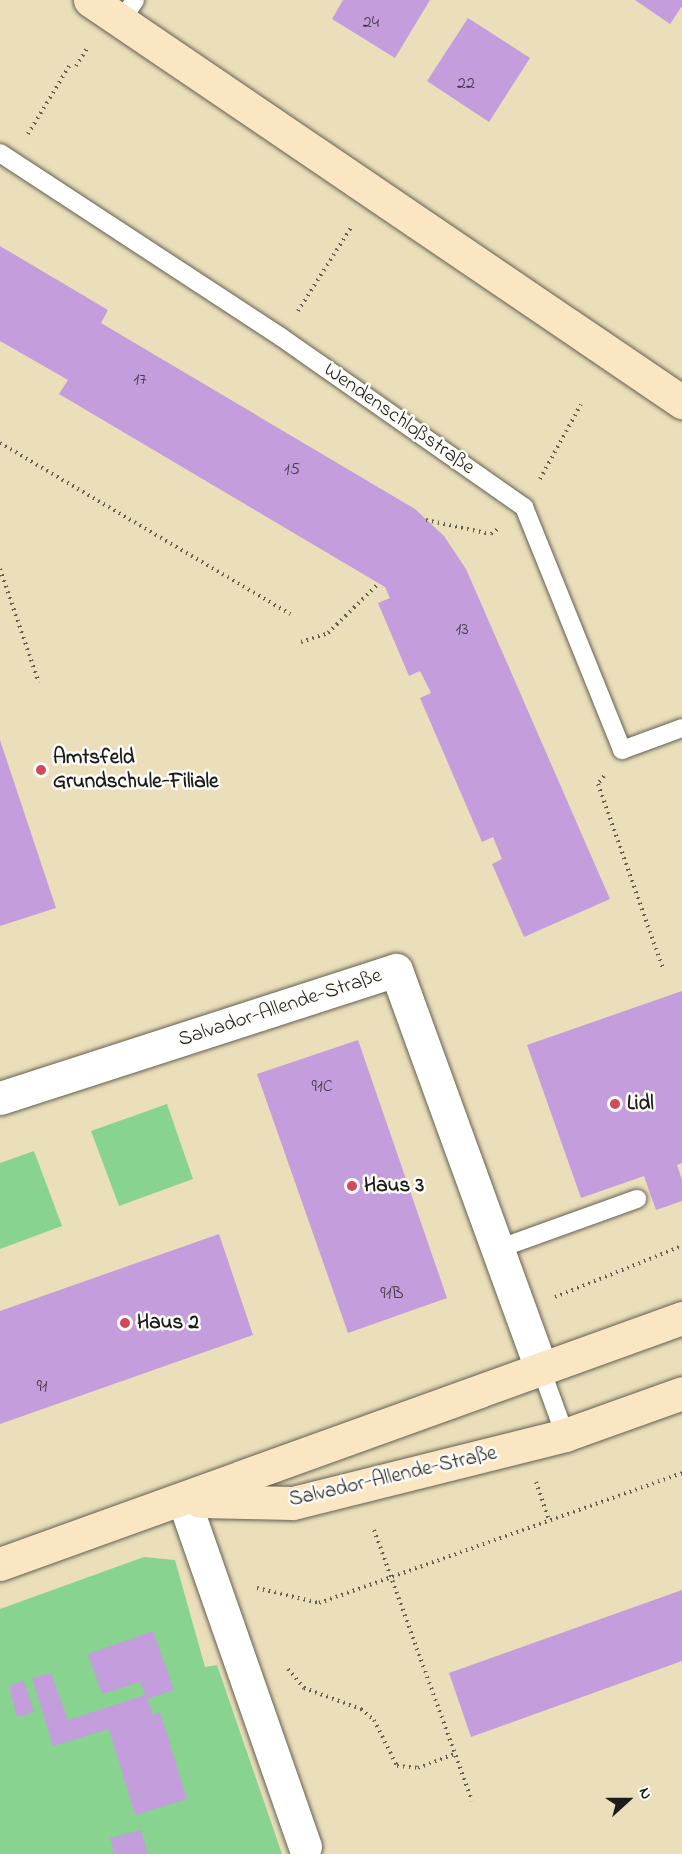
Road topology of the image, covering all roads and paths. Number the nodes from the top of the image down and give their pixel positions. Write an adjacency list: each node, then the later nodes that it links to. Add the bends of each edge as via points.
1 (90, 0): 2 (main road)
2 (128, 11): 5 (main road)
3 (71, 63): 4 (path)
4 (6, 157): 6 (lane, Wendenschloßstraße)
5 (375, 193): 6 (path); 7 (main road)
6 (281, 337): 15 (lane, Wendenschloßstraße, via 524,507)
7 (682, 402)
8 (0, 443): 11 (path)
9 (0, 569): 13 (path)
10 (379, 583): 12 (path, via 328,633)
11 (291, 614)
12 (301, 642)
13 (39, 683)
14 (682, 728): 15 (lane)
15 (622, 750): 16 (path, via 598,784)
16 (663, 969)
17 (0, 1098): 20 (street, Salvador-Allende-Straße, via 396,970)
18 (638, 1199): 20 (lane)
19 (682, 1245): 22 (path, via 559,1293)
20 (498, 1249): 22 (street, Salvador-Allende-Straße)
21 (682, 1318): 23 (main road, Salvador-Allende-Straße)
22 (524, 1323): 23 (street, Salvador-Allende-Straße)
23 (541, 1369): 25 (lane, Salvador-Allende-Straße); 28 (main road, Salvador-Allende-Straße)
24 (682, 1393): 25 (main road, Salvador-Allende-Straße)
25 (565, 1435): 28 (main road, Salvador-Allende-Straße, via 293,1503)
26 (682, 1473): 29 (path)
27 (525, 1483): 29 (path, via 535,1480)
28 (183, 1501): 31 (main road, Salvador-Allende-Straße); 32 (street)
29 (549, 1520): 33 (path)
30 (374, 1530): 33 (path)
31 (0, 1564)
32 (211, 1577): 33 (path, via 319,1603); 37 (street)
33 (391, 1578): 35 (path)
34 (285, 1662): 35 (path, via 293,1679 304,1688 361,1709 374,1720 397,1766 418,1768)
35 (455, 1754): 36 (path)
36 (472, 1801)
37 (304, 1850)

